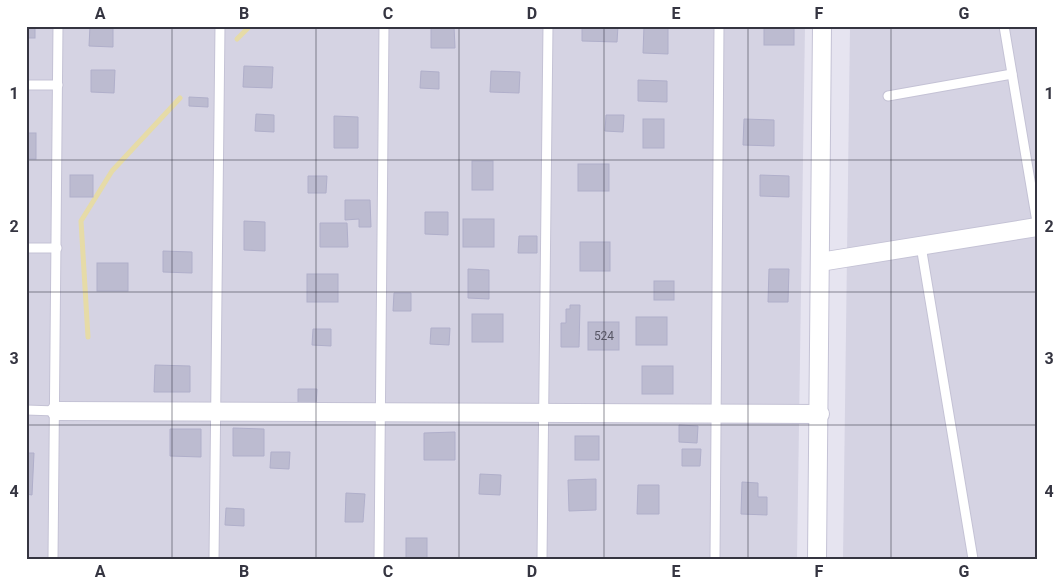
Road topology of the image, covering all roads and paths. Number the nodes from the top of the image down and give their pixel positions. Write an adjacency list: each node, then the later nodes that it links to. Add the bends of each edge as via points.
1 (58, 26): 10 (lane)
2 (220, 26): 20 (lane)
3 (384, 26): 21 (lane)
4 (548, 26): 22 (lane)
5 (719, 26): 24 (lane)
6 (822, 26): 17 (street)
7 (1004, 26): 8 (lane)
8 (1012, 74): 11 (lane); 12 (lane)
9 (26, 84): 10 (lane)
10 (58, 85): 16 (lane)
11 (888, 96)
12 (1037, 222)
13 (1037, 227): 14 (street)
14 (921, 246): 17 (street); 31 (lane)
15 (26, 248): 16 (lane)
16 (57, 248): 19 (lane)
17 (820, 262): 23 (street)
18 (26, 410): 19 (lane)
19 (56, 411): 20 (street); 25 (lane)
20 (216, 412): 21 (street); 26 (lane)
21 (380, 413): 22 (street); 27 (lane)
22 (543, 414): 24 (street); 28 (lane)
23 (820, 414): 24 (street); 30 (street)
24 (716, 415): 29 (lane)
25 (53, 559)
26 (214, 559)
27 (379, 559)
28 (542, 559)
29 (715, 559)
30 (817, 559)
31 (973, 559)

